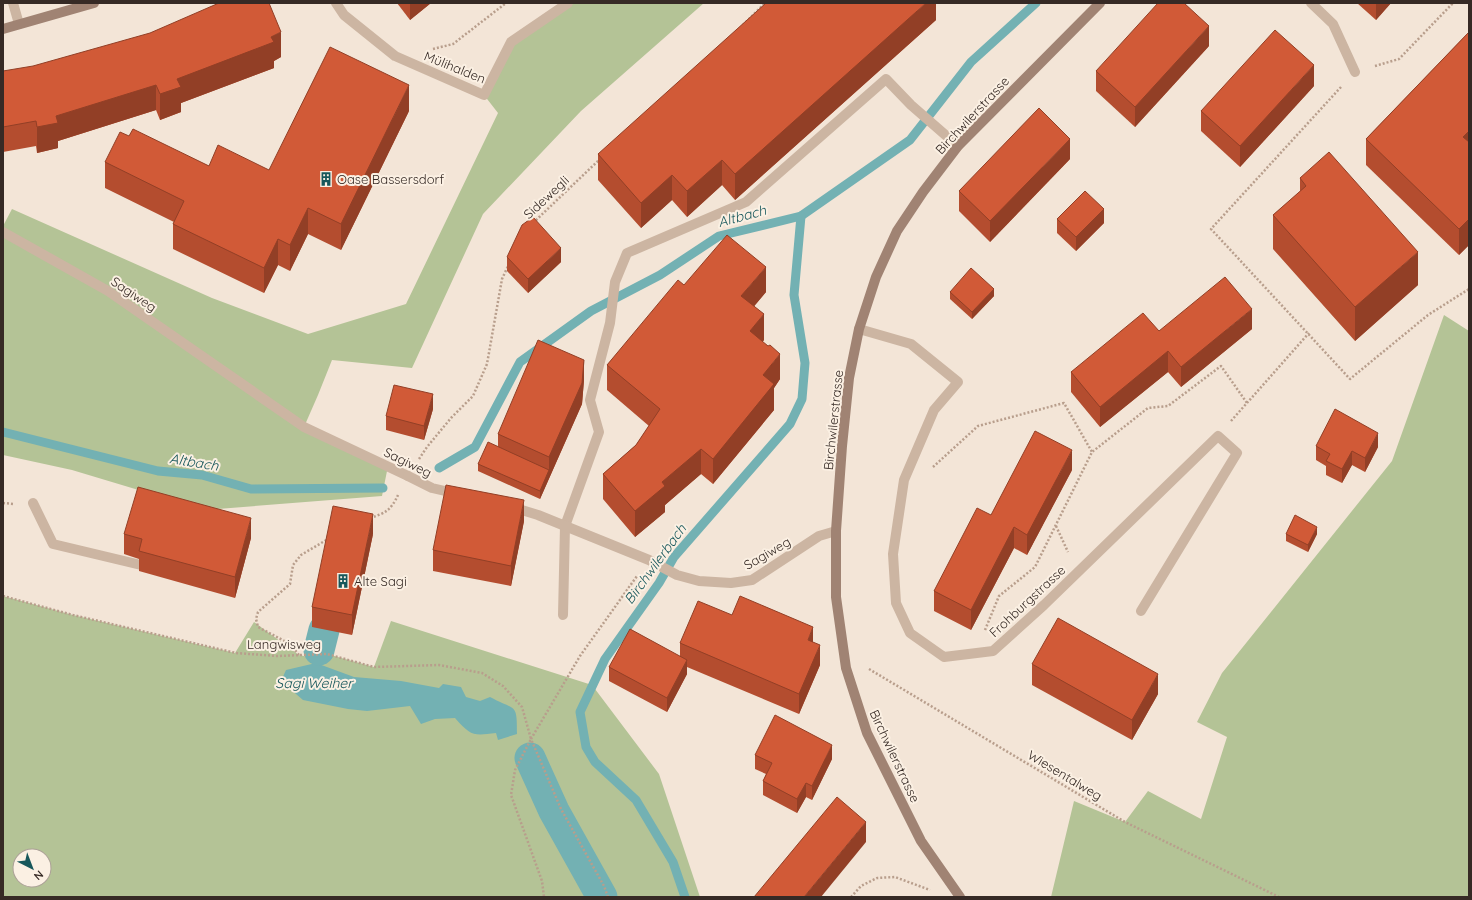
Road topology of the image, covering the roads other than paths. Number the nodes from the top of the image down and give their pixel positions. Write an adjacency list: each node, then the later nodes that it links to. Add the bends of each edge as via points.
1 (13, 3): 7 (street)
2 (94, 3): 7 (street)
3 (336, 3): 4 (street, Mülihalden, via 344,15 395,56 484,95 511,42)
4 (568, 3)
5 (1100, 3): 10 (street, Birchwilerstrasse)
6 (1311, 3): 9 (street, via 1333,24)
7 (19, 24): 8 (street)
8 (3, 28)
9 (1356, 72)
10 (958, 146): 12 (street, Birchwilerstrasse, via 922,192 897,232 876,277); 16 (street, via 910,105 886,79 746,202 627,253 615,282 610,323 590,400 599,432)
11 (3, 232): 13 (street, Sagiweg, via 108,291 304,427 432,488)
12 (858, 329): 17 (street, Birchwilerstrasse, via 849,378); 19 (street, Frohburgstrasse, via 911,344 958,382 934,410 904,480 893,554 896,602 910,633 944,657 993,651 1218,436 1237,453)
13 (467, 496)
14 (33, 503): 18 (street, via 53,544)
15 (502, 504): 16 (street, Sagiweg)
16 (565, 526): 17 (street, Sagiweg, via 653,561 677,575 731,583 752,580 819,536); 20 (street)
17 (836, 531): 21 (street, Birchwilerstrasse, via 836,597 846,668 867,733 921,841)
18 (141, 565)
19 (1141, 611)
20 (562, 615)
21 (957, 894)

